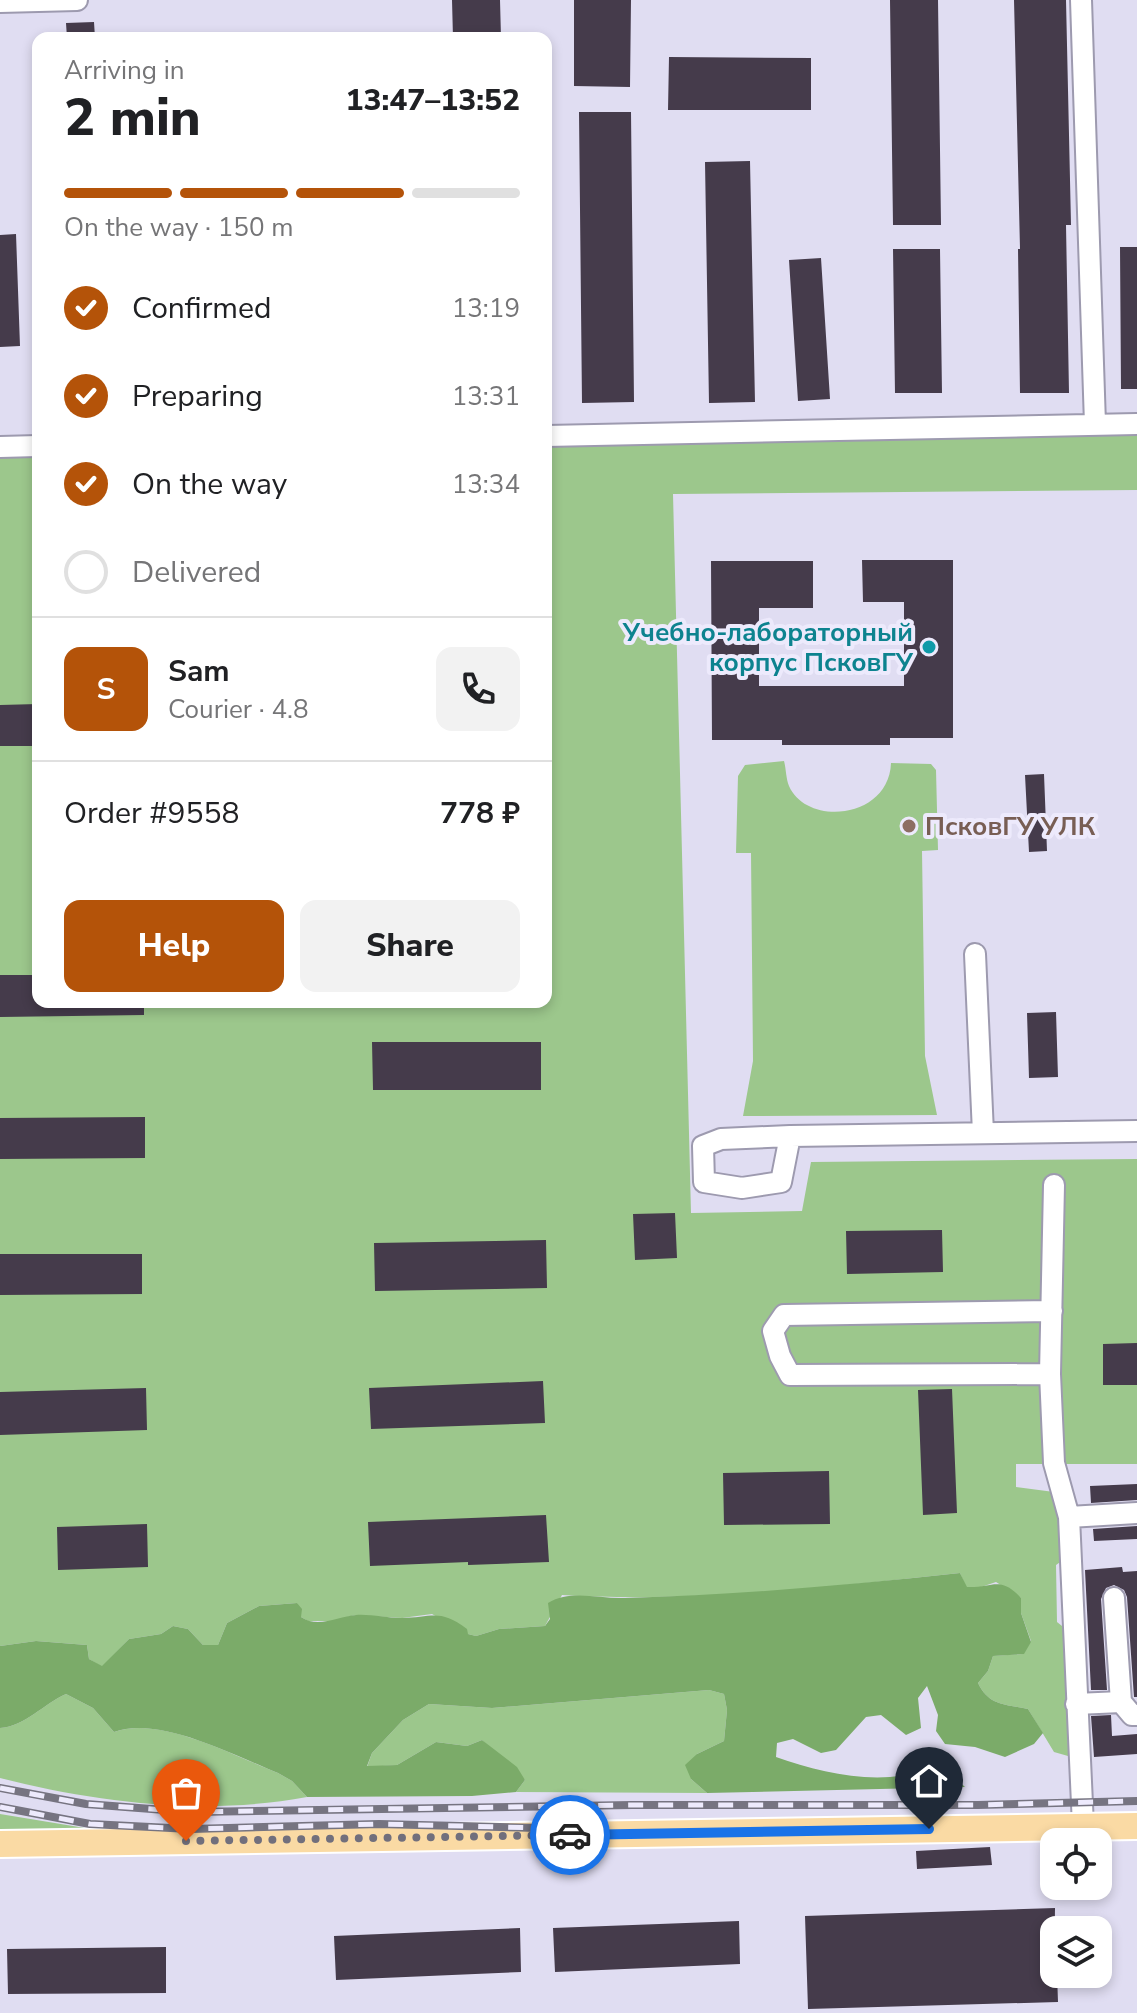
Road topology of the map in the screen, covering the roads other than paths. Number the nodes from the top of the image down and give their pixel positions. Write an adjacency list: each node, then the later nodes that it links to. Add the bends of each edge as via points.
1 (77, 0): 3 (lane)
2 (1081, 0): 4 (lane)
3 (0, 2)
4 (1095, 424): 5 (lane); 6 (lane)
5 (1137, 424)
6 (552, 436)
7 (32, 446): 8 (lane)
8 (0, 447)
9 (975, 954): 11 (lane)
10 (1137, 1131): 11 (lane)
11 (983, 1133): 12 (lane)
12 (790, 1136)
13 (1054, 1185): 14 (lane)
14 (1052, 1311): 15 (lane); 15 (lane, via 784,1315 773,1331 790,1375)
15 (1050, 1374): 17 (lane, via 1054,1463)
16 (1137, 1513): 17 (lane)
17 (1069, 1517): 19 (lane)
18 (1114, 1598): 20 (lane)
19 (1076, 1704): 20 (lane); 21 (lane)
20 (1129, 1708)
21 (1083, 1826): 22 (main road); 23 (main road)
22 (1137, 1826)
23 (0, 1844)

